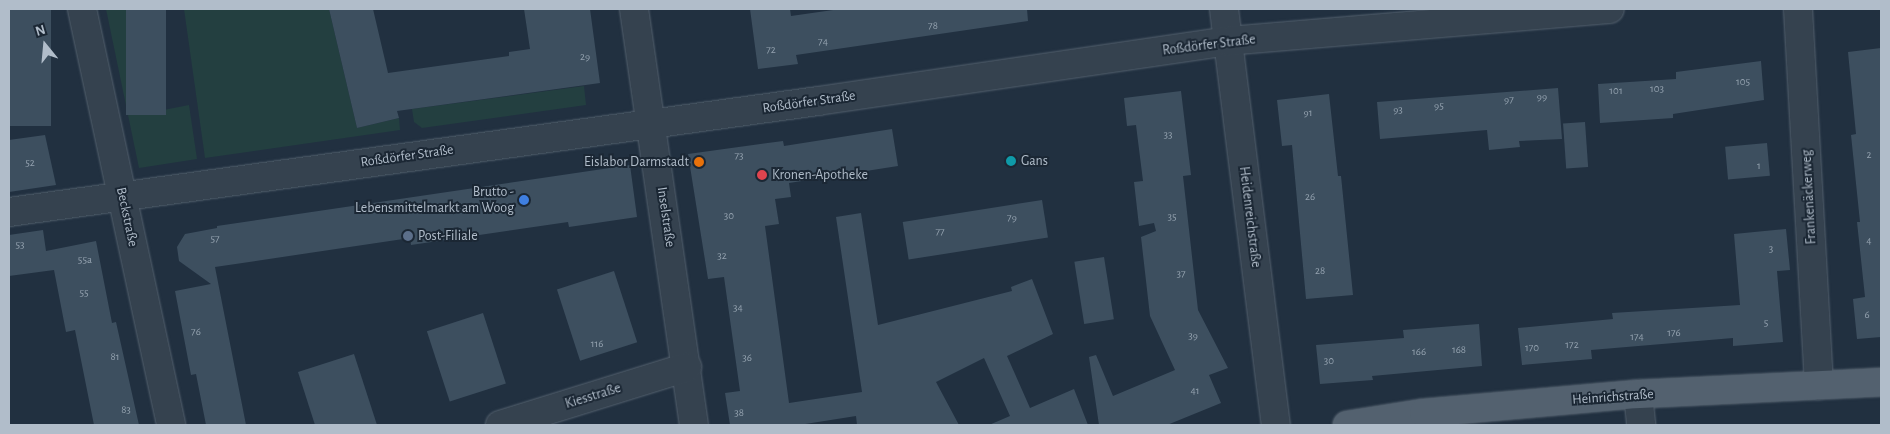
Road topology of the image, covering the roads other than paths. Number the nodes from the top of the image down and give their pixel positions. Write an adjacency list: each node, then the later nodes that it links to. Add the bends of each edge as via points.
1 (82, 9): 9 (street, Beckstraße)
2 (634, 9): 8 (street, Inselstraße)
3 (1224, 9): 7 (street, Heidenreichstraße)
4 (1610, 9): 6 (street, Roßdörfer Straße)
5 (1798, 9): 13 (street, Frankenäckerweg)
6 (1561, 11): 7 (street, Roßdörfer Straße)
7 (1228, 41): 8 (street, Roßdörfer Straße); 18 (street, Heidenreichstraße)
8 (652, 122): 9 (street, Roßdörfer Straße); 11 (street, Inselstraße)
9 (122, 196): 10 (street, Roßdörfer Straße); 15 (street, Beckstraße)
10 (9, 212)
11 (687, 367): 16 (street, Kiesstraße); 17 (street, Inselstraße)
12 (1881, 382): 13 (main road, Heinrichstraße)
13 (1819, 385): 14 (main road, Heinrichstraße)
14 (1638, 394): 19 (main road, Heinrichstraße, via 1424,413); 20 (street)
15 (171, 425)
16 (500, 425)
17 (694, 425)
18 (1276, 425)
19 (1347, 425)
20 (1641, 425)

